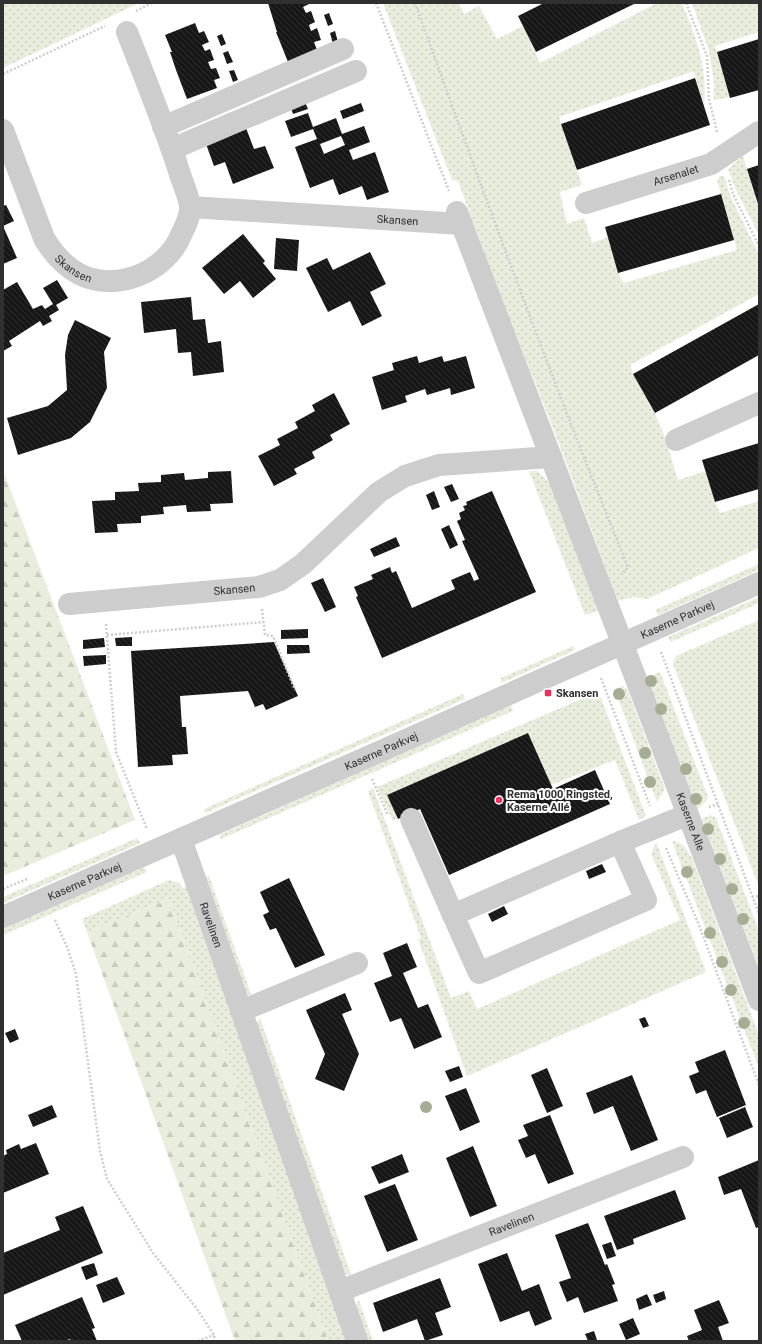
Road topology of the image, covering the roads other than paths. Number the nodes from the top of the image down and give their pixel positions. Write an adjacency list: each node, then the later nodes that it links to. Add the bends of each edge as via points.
1 (130, 22): 4 (street)
2 (343, 49): 4 (street)
3 (356, 71): 7 (street)
4 (163, 127): 7 (street)
5 (3, 130): 9 (street, Skansen, via 44,238 53,253 65,265 80,274 112,281 144,274 160,263 179,240)
6 (759, 132): 8 (street, Arsenalet, via 711,164)
7 (172, 149): 9 (street)
8 (586, 203)
9 (190, 207): 12 (street, Skansen, via 459,218)
10 (759, 403): 11 (street)
11 (676, 440)
12 (550, 457): 14 (street, Skansen, via 439,465 405,476 379,492 303,564 280,580 259,587); 15 (street)
13 (759, 583): 15 (street, Kaserne Parkvej)
14 (69, 604)
15 (621, 643): 16 (street, Kaserne Alle); 18 (street, Kaserne Parkvej)
16 (687, 816): 19 (street); 23 (street, Kaserne Alle)
17 (411, 819): 20 (street)
18 (180, 839): 21 (street, Kaserne Parkvej); 24 (street, Ravelinen)
19 (620, 842): 20 (street); 20 (street, via 646,900 479,973)
20 (453, 915)
21 (3, 917)
22 (357, 963): 24 (street)
23 (759, 1000)
24 (241, 1011): 26 (street, Ravelinen)
25 (683, 1157): 26 (street, Ravelinen)
26 (340, 1291): 27 (street, Ravelinen)
27 (357, 1341)

